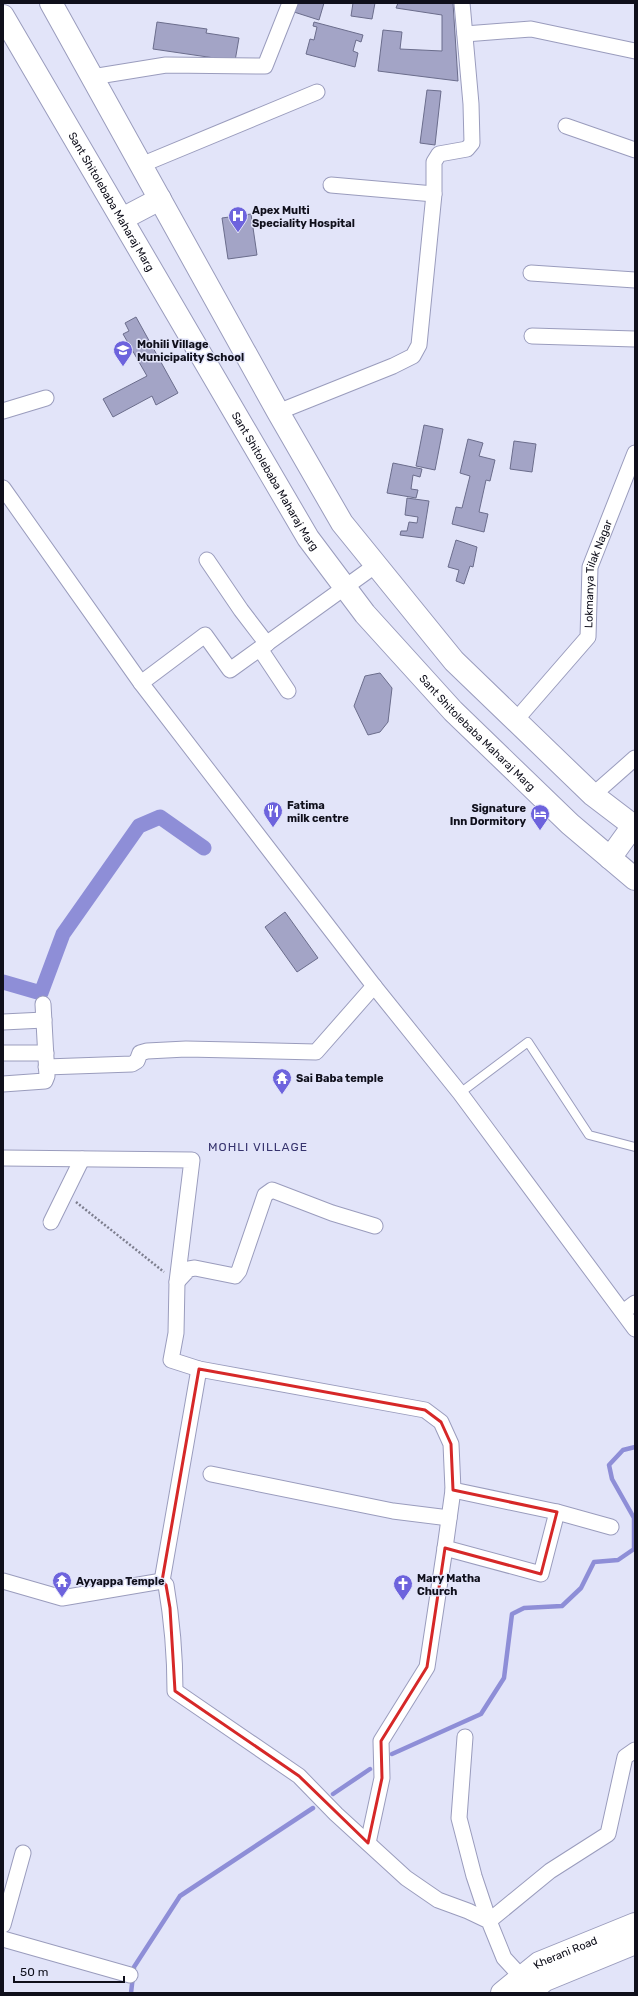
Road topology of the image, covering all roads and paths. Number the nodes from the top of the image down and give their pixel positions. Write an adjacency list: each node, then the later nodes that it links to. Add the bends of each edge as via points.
1 (51, 3): 7 (main road)
2 (290, 3): 7 (street, via 265,66 166,65)
3 (462, 3): 5 (street)
4 (3, 16): 15 (main road, Sant Shitolebaba Maharaj Marg)
5 (465, 34): 6 (street, via 531,29); 13 (street, via 472,104 472,143 467,149 439,154 434,162)
6 (635, 51)
7 (92, 76): 11 (main road)
8 (317, 92): 11 (street)
9 (566, 126): 10 (street)
10 (635, 150)
11 (141, 165): 14 (main road)
12 (331, 185): 13 (street)
13 (434, 194): 22 (street, via 419,345 412,356)
14 (160, 199): 15 (main road); 22 (main road)
15 (122, 219): 27 (main road, Sant Shitolebaba Maharaj Marg, via 308,538)
16 (531, 273): 17 (street)
17 (635, 280)
18 (532, 336): 19 (street)
19 (635, 339)
20 (46, 398): 21 (street)
21 (3, 411)
22 (278, 412): 26 (main road, via 342,522)
23 (635, 453): 31 (street, Lokmanya Tilak Nagar, via 590,567 588,637)
24 (3, 488): 29 (street)
25 (207, 560): 28 (street)
26 (376, 565): 27 (street); 31 (main road, via 454,662)
27 (346, 588): 28 (street); 35 (main road, Sant Shitolebaba Maharaj Marg, via 365,614 453,711 570,824)
28 (263, 647): 29 (street, via 230,670 205,635); 30 (street)
29 (141, 683): 37 (street)
30 (288, 691)
31 (515, 721): 33 (main road)
32 (635, 758): 33 (street)
33 (593, 795): 34 (main road)
34 (634, 827): 35 (main road)
35 (610, 858): 36 (main road, Sant Shitolebaba Maharaj Marg)
36 (635, 878)
37 (374, 986): 42 (street, via 316,1052 186,1049 147,1051 140,1053 137,1061 132,1064); 44 (street)
38 (43, 1004): 39 (street)
39 (44, 1020): 40 (street); 42 (street)
40 (3, 1022)
41 (3, 1053): 42 (street)
42 (46, 1060): 43 (street, via 45,1081)
43 (3, 1084)
44 (460, 1093): 45 (lane, via 528,1042 589,1135); 53 (street)
45 (635, 1147)
46 (3, 1158): 47 (street)
47 (82, 1159): 48 (street); 51 (street, via 192,1160)
48 (65, 1194): 49 (street); 51 (path)
49 (51, 1222)
50 (374, 1226): 51 (street, via 272,1190 265,1194 239,1271 235,1276 195,1268 189,1269)
51 (178, 1282): 55 (street, via 176,1333 171,1360)
52 (635, 1303): 53 (street)
53 (623, 1312): 54 (street)
54 (635, 1329)
55 (199, 1369): 57 (street, via 425,1410 441,1422 451,1444); 63 (street)
56 (211, 1474): 59 (street, via 393,1511)
57 (453, 1490): 58 (street); 59 (street)
58 (557, 1512): 60 (street); 61 (street, via 541,1574)
59 (449, 1518): 61 (street)
60 (611, 1526)
61 (445, 1548): 66 (street, via 427,1668 381,1741 382,1778)
62 (3, 1581): 63 (street, via 62,1598)
63 (162, 1581): 66 (street, via 166,1585 170,1608 175,1691 299,1776)
64 (465, 1737): 68 (street, via 459,1818)
65 (635, 1750): 68 (street, via 626,1757 608,1834 550,1871)
66 (368, 1843): 68 (street, via 406,1878 438,1900)
67 (23, 1853): 70 (street)
68 (489, 1921): 74 (street, via 504,1958)
69 (635, 1924): 74 (main road, Kherani Road, via 539,1962)
70 (3, 1925)
71 (3, 1939): 73 (street)
72 (635, 1944): 74 (main road, Kherani Road)
73 (130, 1975)
74 (528, 1986): 75 (main road, Kherani Road)
75 (502, 1993)

